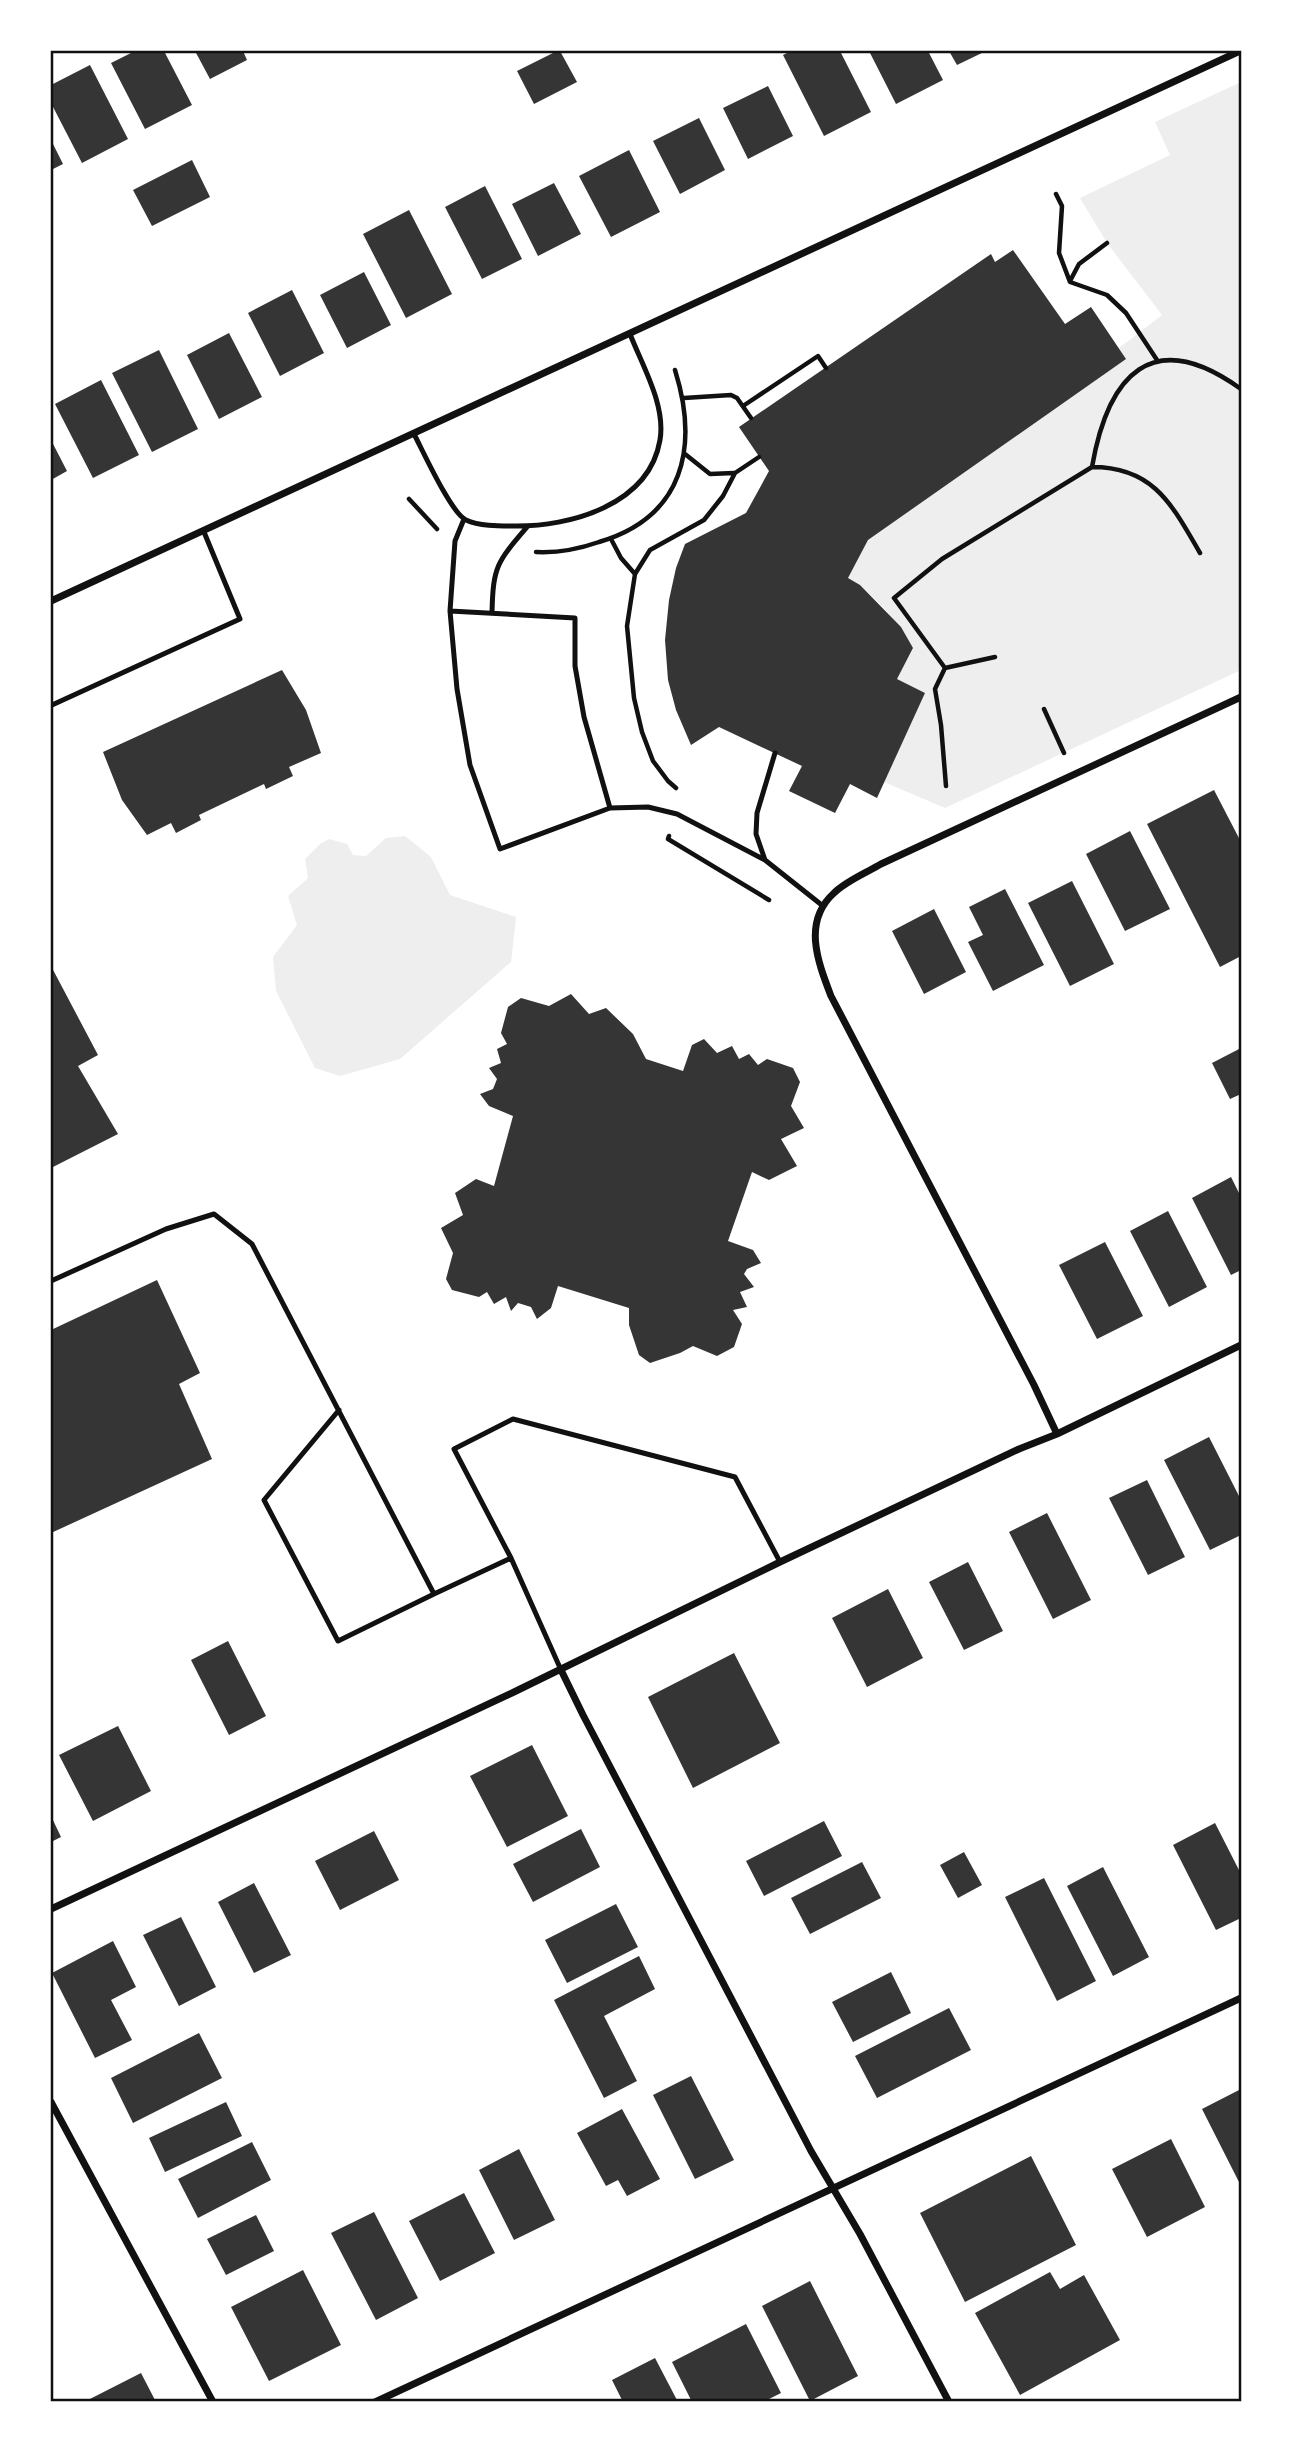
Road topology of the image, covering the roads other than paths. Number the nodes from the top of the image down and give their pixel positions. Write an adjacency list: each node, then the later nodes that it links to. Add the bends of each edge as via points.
1 (1240, 51): 2 (street)
2 (630, 334): 3 (street); 5 (lane, via 660,415 655,461 634,488 603,508 564,522)
3 (414, 434): 4 (lane, via 451,505); 6 (street)
4 (464, 519): 5 (lane, via 494,526); 8 (lane, via 454,541)
5 (528, 526): 9 (lane, via 498,563 492,580)
6 (204, 531): 7 (street); 11 (lane, via 240,619)
7 (51, 601)
8 (450, 611): 9 (lane); 13 (lane, via 470,765 500,849)
9 (492, 613): 13 (lane, via 575,618 575,667 584,717)
10 (1241, 697): 15 (street, via 881,864 835,891)
11 (52, 705)
12 (775, 753): 14 (lane, via 757,813 756,834)
13 (610, 808): 14 (lane, via 648,807 677,814)
14 (765, 860): 15 (lane)
15 (823, 906): 19 (street, via 816,927 816,955 831,996)
16 (51, 1281): 18 (lane, via 166,1229 214,1214 253,1244)
17 (1241, 1345): 19 (street)
18 (339, 1410): 22 (lane); 22 (lane, via 264,1500 338,1641)
19 (1057, 1434): 21 (street)
20 (511, 1558): 21 (lane, via 454,1449 513,1419 735,1477); 22 (lane); 23 (lane)
21 (780, 1562): 23 (street)
22 (434, 1594)
23 (561, 1670): 24 (street); 27 (street)
24 (51, 1909)
25 (1241, 1998): 27 (street)
26 (51, 2102): 28 (street)
27 (833, 2188): 29 (street); 30 (street)
28 (213, 2402)
29 (375, 2402)
30 (950, 2402)

